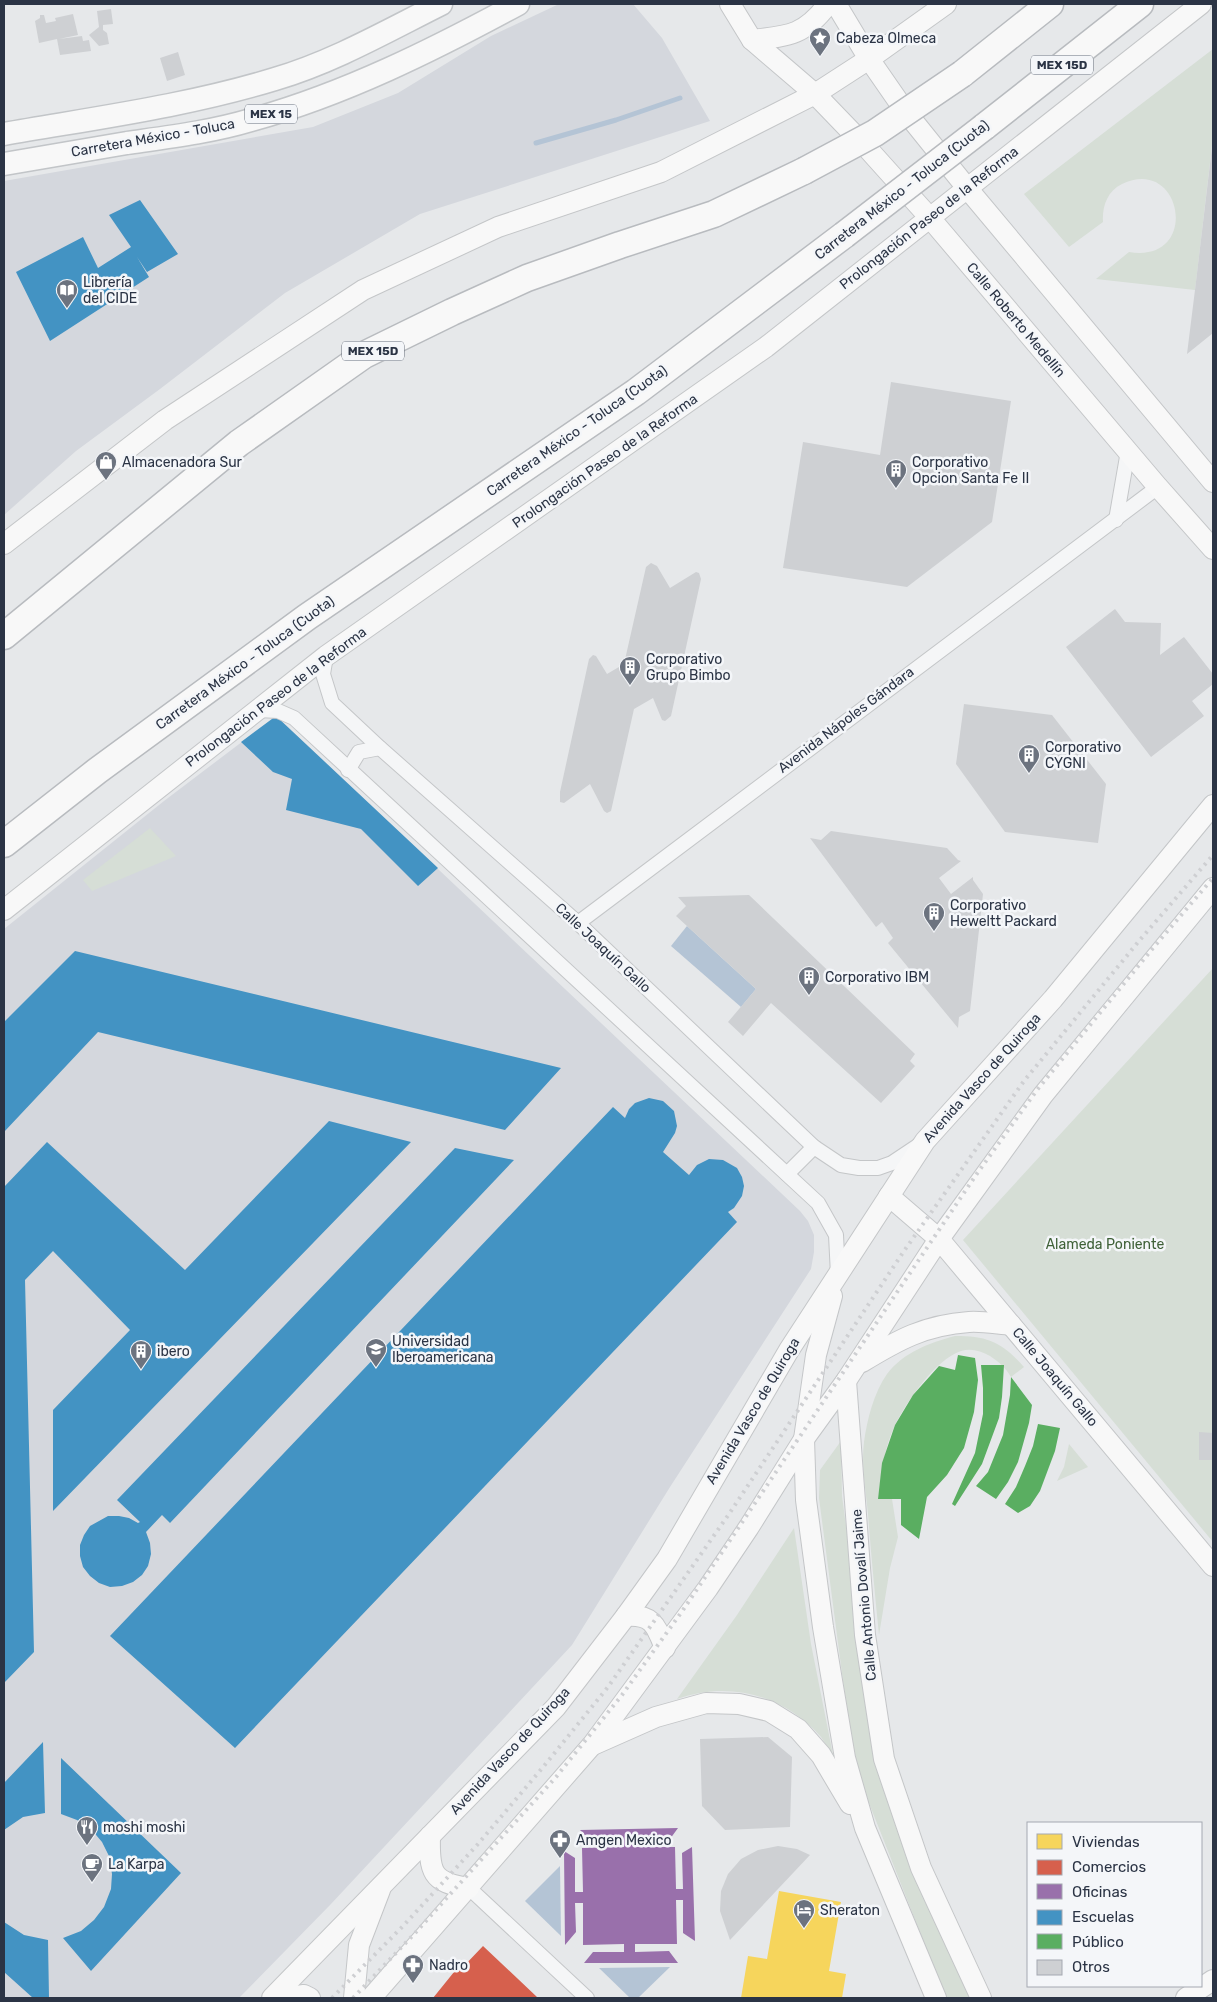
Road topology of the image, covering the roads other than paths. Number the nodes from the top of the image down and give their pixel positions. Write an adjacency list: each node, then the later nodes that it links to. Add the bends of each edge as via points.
1 (441, 4): 13 (main road, MEX 15, via 331,59 276,79 184,103)
2 (518, 4): 14 (main road, Carretera México - Toluca / MEX 15, via 354,85 249,121 190,134)
3 (730, 4): 10 (main road, Calle Roberto Medellín)
4 (828, 4): 10 (main road, via 817,19 800,32)
5 (836, 4): 11 (main road)
6 (946, 4): 11 (main road)
7 (1050, 4): 23 (highway, MEX 15D, bridge, via 962,74 875,133 804,171 714,214 526,278 364,355 238,443)
8 (1140, 4): 29 (highway, Carretera México - Toluca (Cuota) / MEX 15D, bridge, via 636,392 307,617 97,771)
9 (1201, 4): 15 (main road, Prolongación Paseo de la Reforma)
10 (752, 40): 12 (main road, Calle Roberto Medellín)
11 (869, 59): 12 (main road); 15 (main road, via 905,111)
12 (815, 94): 16 (main road, Calle Roberto Medellín); 21 (main road, via 661,172 498,227 362,290 165,420)
13 (4, 134)
14 (4, 164)
15 (967, 188): 16 (main road, Prolongación Paseo de la Reforma); 18 (main road)
16 (930, 218): 17 (main road, Calle Roberto Medellín); 24 (main road, Prolongación Paseo de la Reforma, via 766,347)
17 (1128, 451): 19 (main road, Calle Roberto Medellín); 20 (street)
18 (1213, 482)
19 (1158, 487): 20 (street, Avenida Nápoles Gándara); 22 (main road, Calle Roberto Medellín)
20 (1116, 520): 32 (street, Avenida Nápoles Gándara)
21 (4, 544)
22 (1213, 549)
23 (4, 636)
24 (326, 656): 25 (main road, Prolongación Paseo de la Reforma); 26 (street, Calle Joaquín Gallo, via 323,674 332,703)
25 (258, 710): 27 (street, via 278,711 294,718); 31 (main road, Prolongación Paseo de la Reforma)
26 (380, 748): 27 (street, via 359,752); 32 (street, Calle Joaquín Gallo)
27 (348, 770): 35 (street)
28 (1213, 805): 33 (main road, Avenida Vasco de Quiroga, via 1053,999)
29 (4, 844)
30 (1213, 888): 37 (main road, via 1043,1095)
31 (4, 910)
32 (578, 923): 34 (street, Calle Joaquín Gallo)
33 (925, 1141): 34 (street, Calle Joaquín Gallo, via 892,1163 878,1168 841,1165); 36 (main road, Avenida Vasco de Quiroga)
34 (814, 1147): 35 (street)
35 (787, 1174): 38 (street, via 818,1203 836,1235)
36 (889, 1196): 37 (main road, Calle Joaquín Gallo); 38 (main road, Avenida Vasco de Quiroga)
37 (939, 1239): 39 (main road, Calle Joaquín Gallo); 40 (main road)
38 (838, 1275): 41 (main road, via 816,1355); 43 (main road, Avenida Vasco de Quiroga, via 789,1350 667,1559)
39 (1011, 1325): 40 (main road, via 969,1322 914,1333 894,1342); 42 (main road, Calle Joaquín Gallo)
40 (851, 1374): 41 (main road); 58 (main road, Calle Antonio Dovalí Jaime, via 865,1635 884,1759 921,1868)
41 (804, 1439): 44 (main road, via 750,1527); 46 (main road, via 806,1500 823,1627 844,1758)
42 (1213, 1566)
43 (626, 1616): 44 (main road, via 645,1617 652,1622); 47 (main road, Avenida Vasco de Quiroga, via 556,1707)
44 (665, 1648): 45 (main road)
45 (593, 1744): 46 (main road, via 656,1717 706,1702 739,1704 769,1712 798,1729 821,1755); 49 (main road)
46 (865, 1828): 57 (main road)
47 (430, 1836): 48 (main road, Avenida Vasco de Quiroga); 49 (main road, via 429,1862 433,1871 442,1880)
48 (382, 1885): 52 (main road, Avenida Vasco de Quiroga); 55 (main road, via 359,1945)
49 (469, 1888): 51 (street); 56 (main road)
50 (1213, 1980): 59 (main road)
51 (582, 1997)
52 (272, 1998)
53 (283, 1998): 54 (main road, via 304,1995)
54 (310, 1998)
55 (354, 1998)
56 (371, 1998)
57 (936, 1998)
58 (981, 1998)
59 (1186, 1998)

